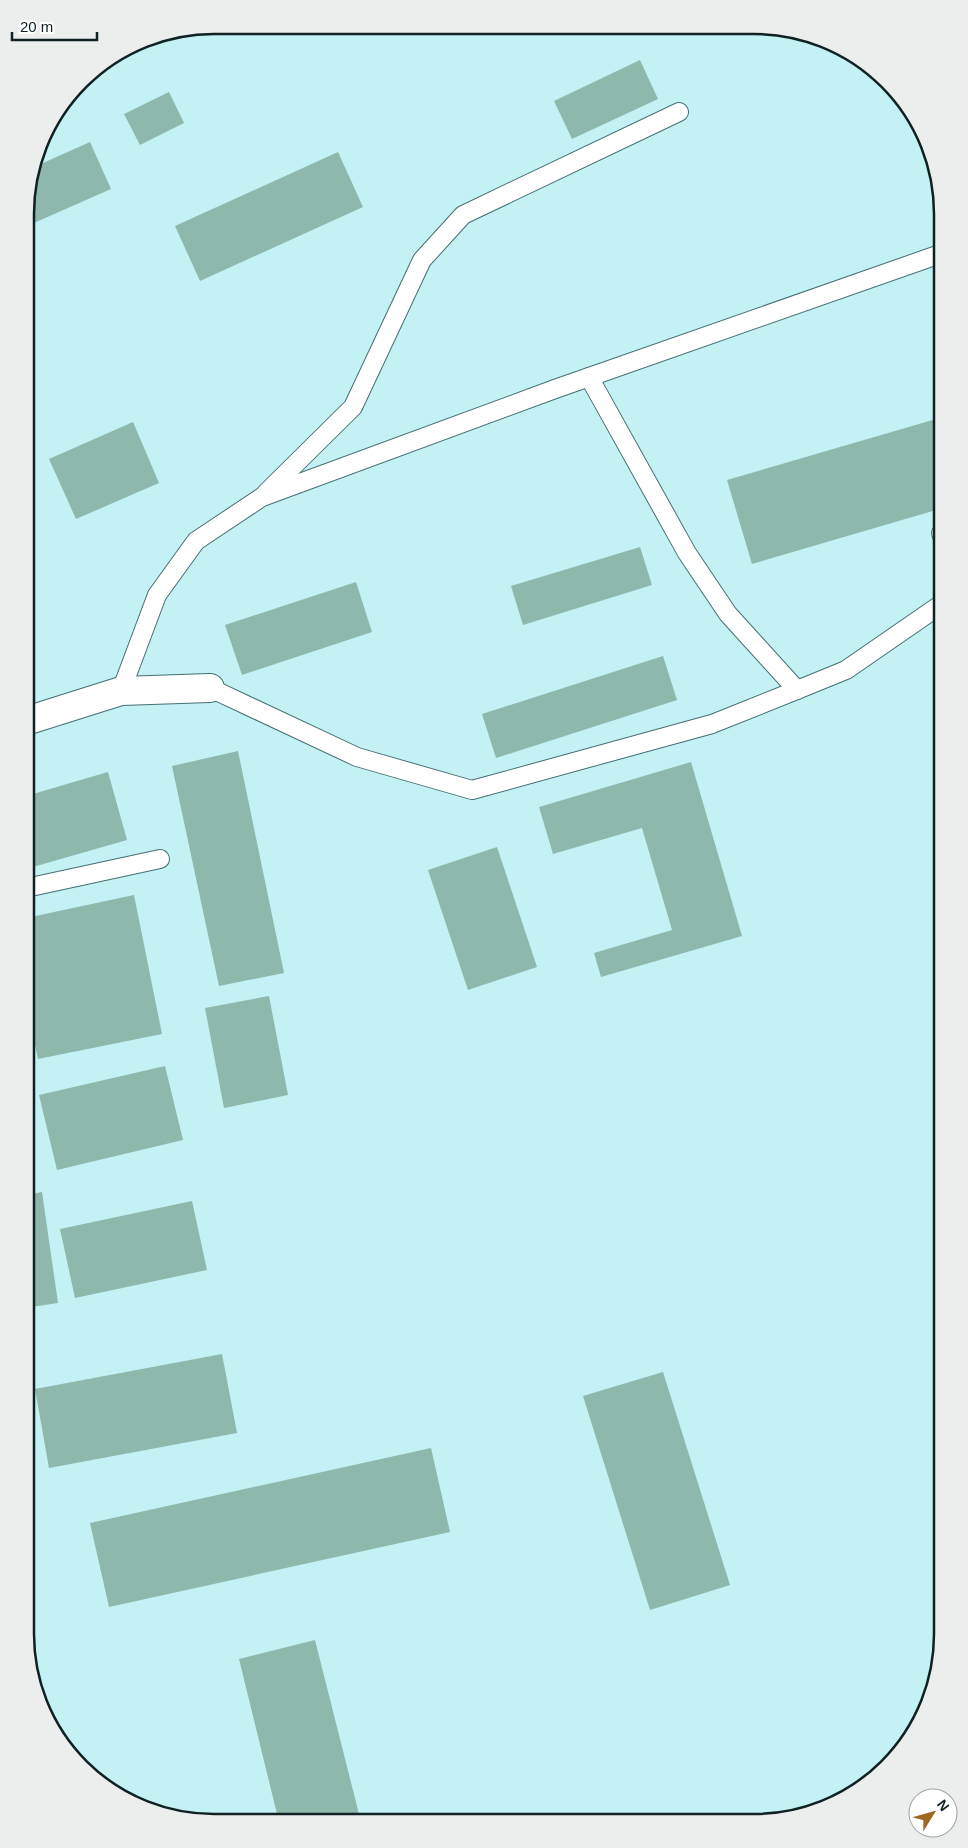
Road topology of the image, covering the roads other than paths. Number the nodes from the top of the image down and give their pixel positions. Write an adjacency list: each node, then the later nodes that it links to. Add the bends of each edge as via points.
1 (679, 112): 4 (lane, via 463,215 422,260 354,407)
2 (934, 256): 3 (lane)
3 (589, 377): 4 (lane); 7 (lane, via 687,553 728,614)
4 (262, 497): 8 (lane, via 196,541 157,596)
5 (934, 609): 7 (lane, via 846,670)
6 (210, 688): 7 (lane, via 357,757 472,790 712,724); 8 (street)
7 (797, 690)
8 (121, 691): 9 (street)
9 (34, 718)
10 (160, 859): 11 (lane)
11 (34, 886)

